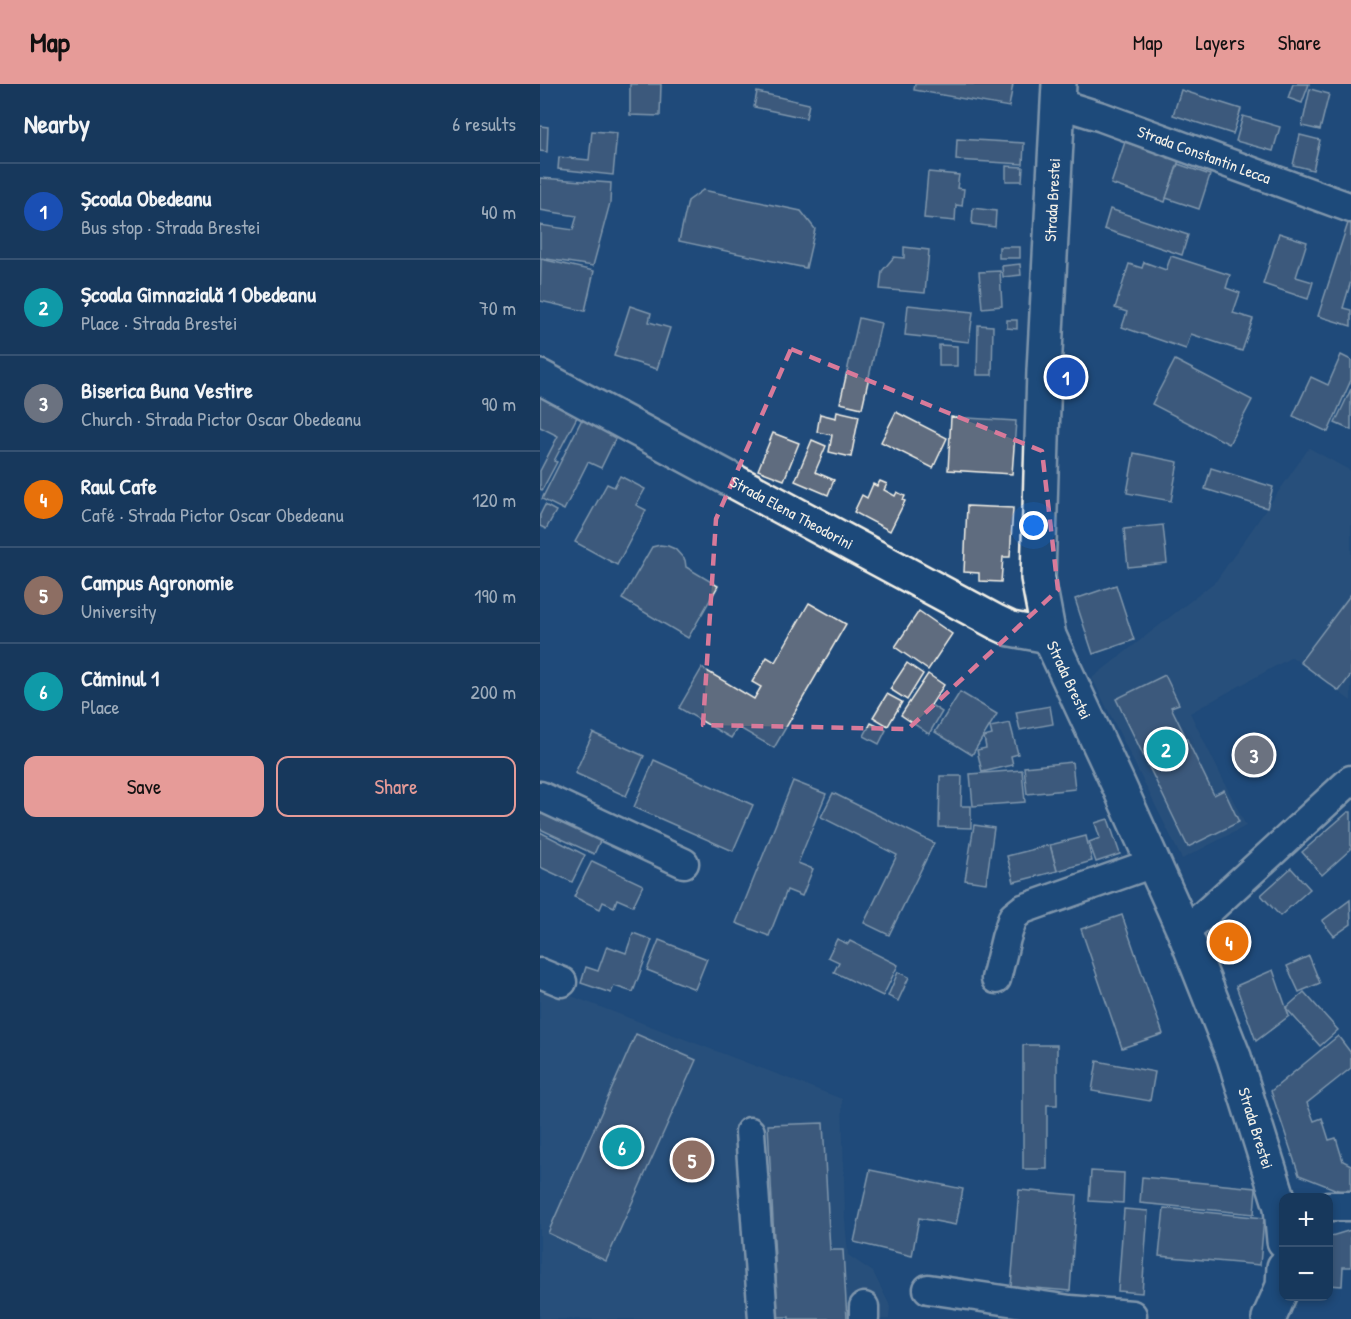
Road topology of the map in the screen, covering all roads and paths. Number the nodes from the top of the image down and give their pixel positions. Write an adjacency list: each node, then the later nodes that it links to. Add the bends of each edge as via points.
1 (1058, 93): 2 (street, Strada Constantin Lecca, via 1113,121); 4 (main road, Strada Brestei, via 1038,578)
2 (1351, 208)
3 (540, 377): 4 (main road, Strada Elena Theodorini, via 996,622)
4 (1049, 636): 8 (main road, Strada Brestei)
5 (1351, 780): 9 (street)
6 (540, 796): 7 (street)
7 (684, 863)
8 (1153, 863): 9 (main road, Strada Brestei); 10 (street, via 1023,909 1013,917)
9 (1184, 931): 12 (main road, Strada Brestei, via 1234,1057)
10 (996, 979)
11 (750, 1132): 21 (street)
12 (1279, 1198)
13 (1333, 1206): 14 (street)
14 (1351, 1206)
15 (928, 1289): 17 (street)
16 (1279, 1295): 20 (main road)
17 (972, 1307): 18 (street)
18 (1069, 1315): 19 (street)
19 (1132, 1315)
20 (1268, 1318)
21 (763, 1319)

